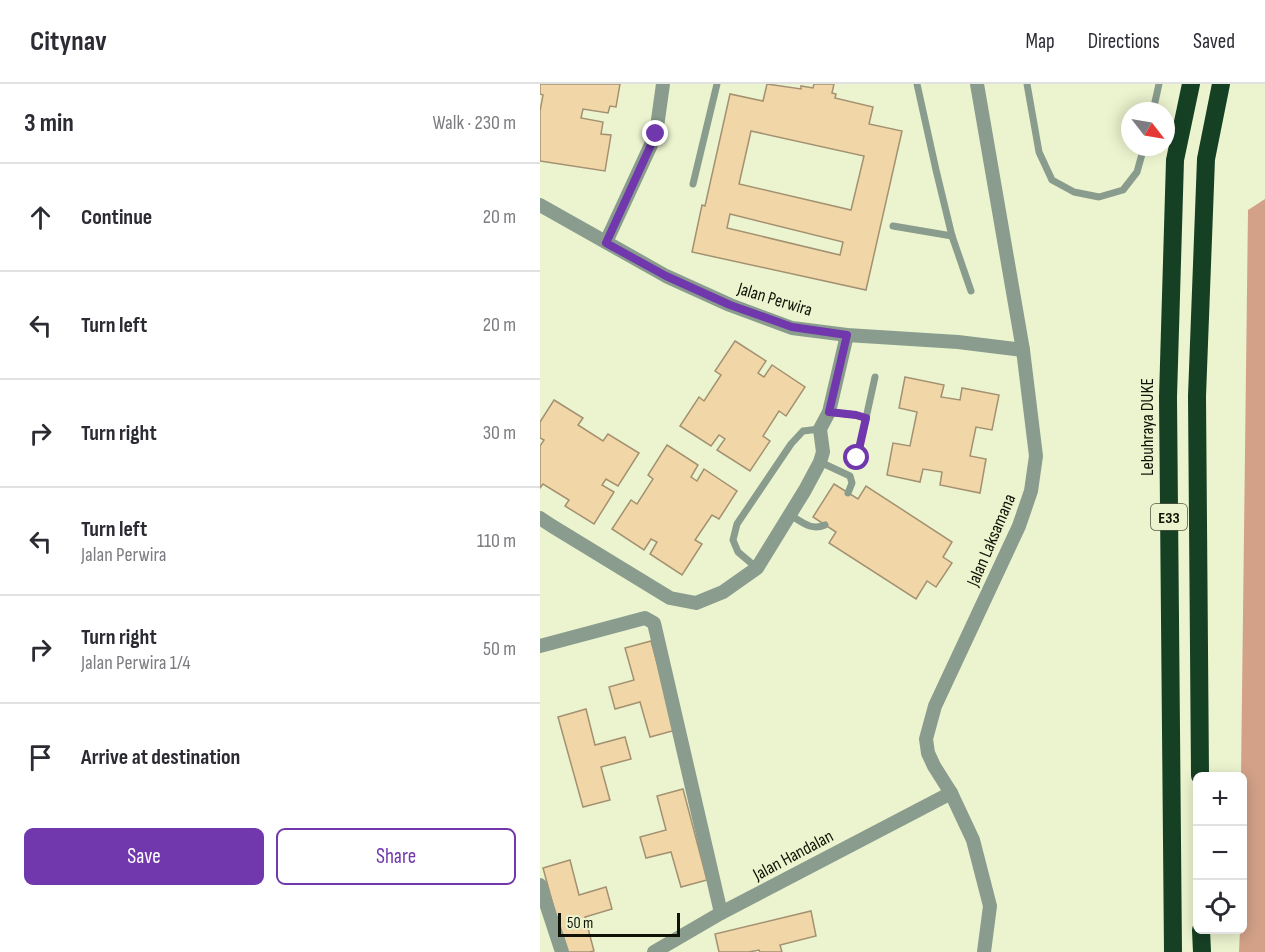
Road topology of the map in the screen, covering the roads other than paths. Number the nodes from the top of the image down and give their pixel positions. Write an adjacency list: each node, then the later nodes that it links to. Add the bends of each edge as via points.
1 (663, 84): 15 (street, via 656,134)
2 (717, 84): 11 (lane)
3 (917, 84): 14 (lane)
4 (977, 84): 18 (street, Jalan Laksamana)
5 (1027, 84): 10 (lane, via 1039,152 1052,180 1074,192 1099,196 1123,190 1137,172)
6 (1159, 84): 9 (lane)
7 (1191, 84): 39 (highway, Lebuhraya DUKE / E33, via 1175,160 1168,397)
8 (1221, 84): 31 (highway, E33, via 1206,159 1197,396)
9 (1155, 102)
10 (1141, 156)
11 (693, 184)
12 (540, 204): 15 (street, Jalan Perwira)
13 (893, 226): 14 (lane)
14 (952, 236): 16 (lane)
15 (606, 243): 17 (street, Jalan Perwira, via 730,305 792,327)
16 (971, 291)
17 (847, 335): 18 (street, Jalan Perwira); 20 (street)
18 (1023, 350): 32 (street, Jalan Laksamana, via 1036,456 1031,491 1019,526 935,706 926,739 934,766)
19 (875, 377): 21 (lane)
20 (829, 412): 21 (lane); 22 (street)
21 (866, 418): 23 (lane)
22 (820, 429): 24 (street); 29 (lane, via 803,431 790,444 737,524 733,540 738,552)
23 (857, 458)
24 (820, 462): 25 (lane, via 850,476); 26 (street)
25 (848, 493)
26 (789, 515): 28 (lane, via 810,527); 29 (street)
27 (540, 518): 29 (street, via 670,598 696,603 723,592)
28 (825, 525)
29 (757, 568)
30 (540, 646): 34 (street, via 645,618 654,623)
31 (1200, 772)
32 (951, 792): 34 (street, Jalan Handalan); 38 (street, Jalan Laksamana, via 973,840 990,906)
33 (540, 885): 36 (street)
34 (721, 914): 37 (street, Jalan Handalan)
35 (1201, 934): 40 (highway)
36 (562, 952)
37 (654, 952)
38 (984, 952)
39 (1173, 952)
40 (1202, 952)

